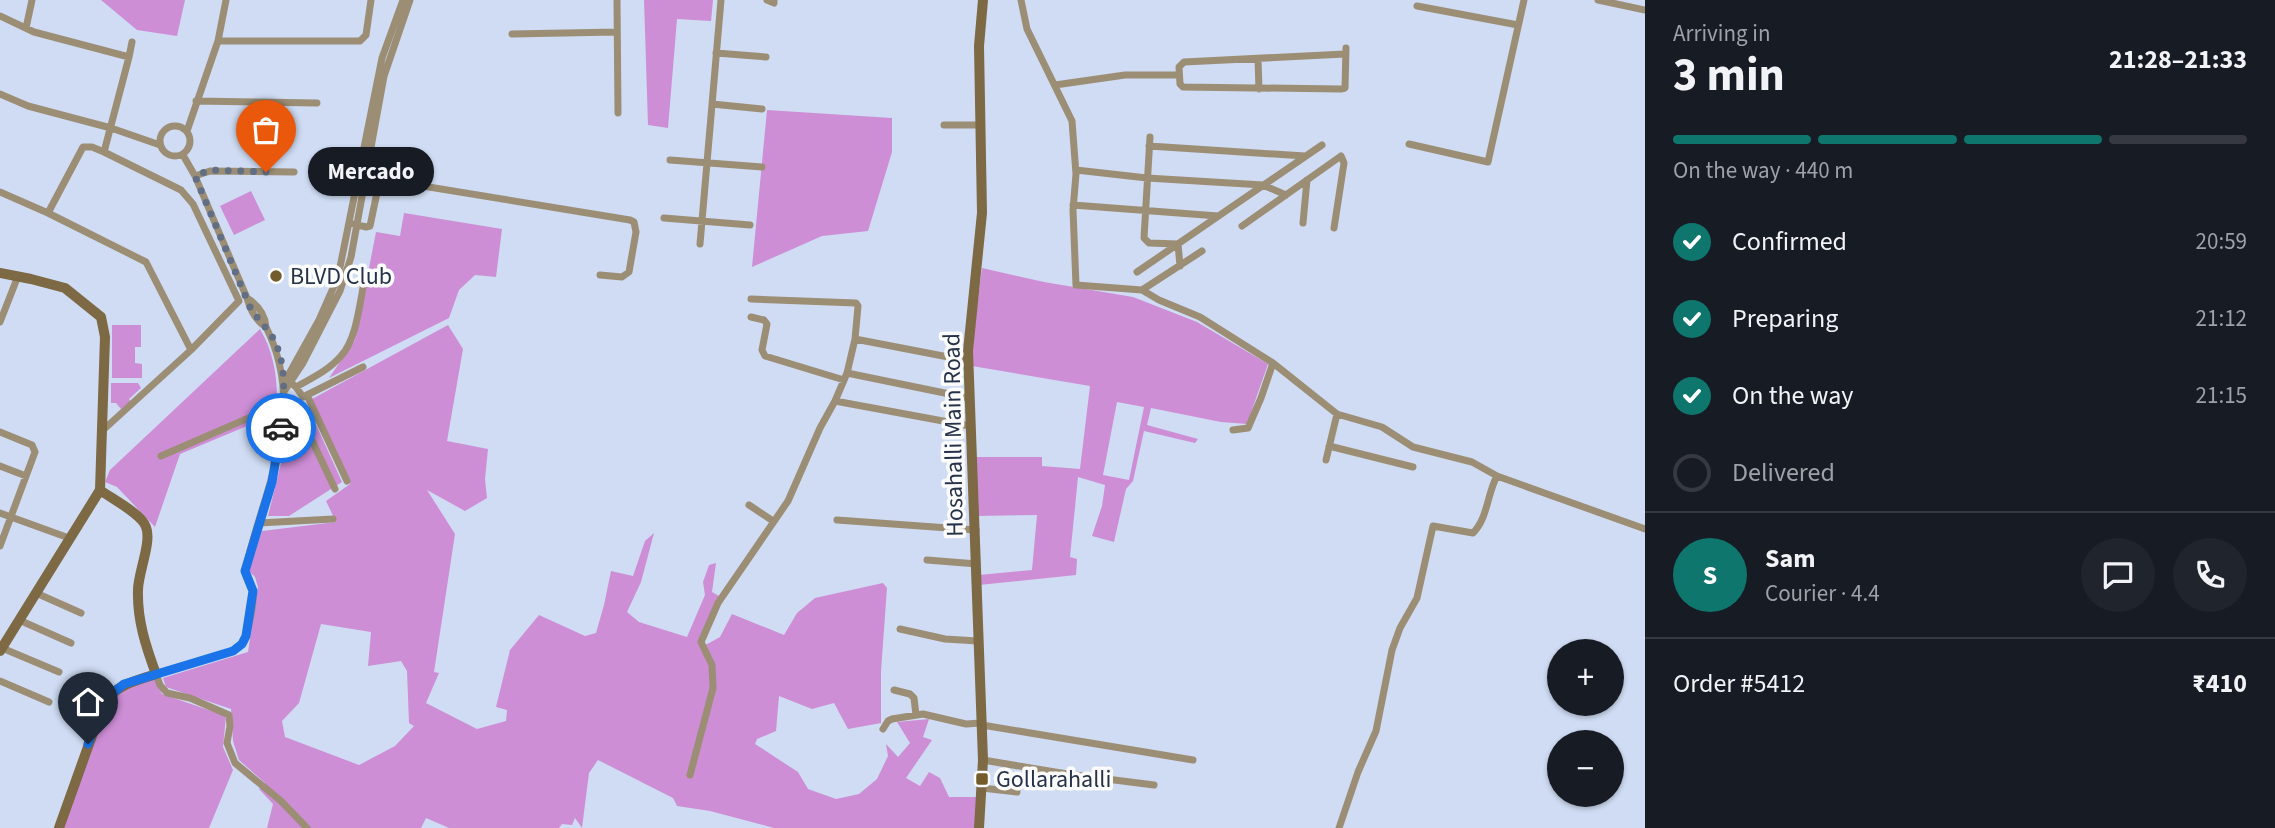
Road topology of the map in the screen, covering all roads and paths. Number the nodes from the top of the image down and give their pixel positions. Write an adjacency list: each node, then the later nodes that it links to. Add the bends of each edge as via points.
1 (32, 0): 16 (street)
2 (226, 0): 19 (street)
3 (371, 0): 19 (street, via 366,35 360,41)
4 (403, 0): 61 (street, via 382,58)
5 (410, 0): 61 (street, via 384,76 372,152)
6 (617, 0): 17 (street)
7 (721, 0): 21 (street)
8 (983, 0): 35 (street, Hosahalli Main Road)
9 (1021, 0): 26 (street, via 1027,29)
10 (1524, 0): 15 (street)
11 (1598, 0): 13 (street)
12 (1417, 6): 15 (street)
13 (1645, 10)
14 (0, 16): 16 (street)
15 (1518, 25): 38 (street, via 1488,162)
16 (26, 28): 22 (street)
17 (617, 32): 18 (street); 33 (street)
18 (512, 34)
19 (218, 41): 29 (street)
20 (132, 42): 22 (street)
21 (716, 52): 23 (street); 31 (street)
22 (129, 57): 36 (street)
23 (766, 57)
24 (1258, 59): 25 (street, via 1185,62); 27 (street); 27 (street, via 1346,51 1345,88)
25 (1179, 75): 26 (street, via 1125,75); 27 (street, via 1183,87)
26 (1055, 85): 47 (street, via 1072,121)
27 (1259, 89)
28 (0, 94): 36 (street)
29 (197, 101): 30 (street); 37 (street)
30 (317, 103)
31 (712, 104): 32 (street); 45 (street)
32 (761, 109)
33 (618, 113)
34 (944, 125): 35 (street)
35 (980, 125): 81 (street, Hosahalli Main Road, via 982,213)
36 (111, 128): 39 (street); 41 (street)
37 (187, 131): 39 (street, via 168,127); 42 (street, via 191,144)
38 (1409, 144)
39 (160, 145): 42 (street, via 169,155)
40 (1322, 145): 43 (street)
41 (104, 152): 57 (street, via 83,147); 80 (street, via 181,190 193,204 239,301)
42 (183, 155): 49 (street)
43 (1305, 156): 50 (street, via 1149,141); 52 (street)
44 (670, 160): 45 (street)
45 (707, 163): 46 (street); 60 (street)
46 (762, 167)
47 (1076, 170): 50 (street); 55 (street)
48 (294, 172): 49 (street, via 210,170)
49 (195, 176): 85 (street, via 247,298 257,304 265,320)
50 (1147, 178): 52 (street); 56 (street)
51 (1307, 180): 54 (street); 62 (street); 65 (street, via 1343,157)
52 (1263, 186): 54 (street); 58 (street)
53 (0, 192): 57 (street)
54 (1286, 195): 64 (street)
55 (1073, 205): 56 (street); 75 (street, via 1076,285)
56 (1145, 211): 58 (street); 67 (street, via 1145,241)
57 (48, 213): 80 (street, via 146,261)
58 (1218, 216): 67 (street)
59 (664, 218): 60 (street)
60 (702, 221): 63 (street); 66 (street)
61 (353, 223): 73 (street, via 370,226 379,183 386,180 634,222 629,272); 85 (street, via 338,277 290,369)
62 (1303, 223)
63 (750, 225)
64 (1242, 226)
65 (1335, 228)
66 (700, 244)
67 (1178, 244): 69 (street); 70 (street)
68 (1202, 251): 69 (street)
69 (1180, 266): 75 (street)
70 (1137, 272)
71 (0, 273): 74 (street)
72 (366, 273): 85 (street, via 351,341 342,355 320,374)
73 (600, 275)
74 (18, 276): 78 (street); 93 (street, via 65,288 101,317 105,337)
75 (1142, 290): 82 (street, via 1200,317)
76 (751, 299): 79 (street, via 856,303)
77 (751, 317): 84 (street, via 767,324 765,356)
78 (0, 322)
79 (855, 339): 81 (street); 84 (street)
80 (191, 350): 93 (street)
81 (969, 361): 87 (street, Hosahalli Main Road)
82 (1273, 363): 90 (street); 92 (street, via 1248,428)
83 (363, 367): 86 (street)
84 (845, 376): 87 (street); 88 (street)
85 (288, 388): 86 (street); 96 (street, via 267,410); 111 (street, via 272,482)
86 (307, 395): 102 (street)
87 (969, 398): 91 (street, Hosahalli Main Road)
88 (835, 401): 91 (street); 110 (street, via 788,501)
89 (299, 413): 103 (street)
90 (1337, 414): 95 (street); 101 (street, via 1382,428 1413,447 1472,462)
91 (970, 426): 113 (street, Hosahalli Main Road)
92 (1233, 430)
93 (102, 431): 104 (street)
94 (0, 432): 100 (street, via 32,446 35,452)
95 (1329, 446): 97 (street); 99 (street)
96 (162, 456)
97 (1325, 460)
98 (0, 466): 100 (street)
99 (1413, 467)
100 (26, 476): 107 (street)
101 (1497, 476): 112 (street); 142 (street, via 1481,525 1473,533 1433,526 1416,598 1392,650 1376,731)
102 (347, 481)
103 (335, 489)
104 (100, 490): 114 (street); 126 (street, via 146,526 138,590 144,643)
105 (750, 505): 110 (street)
106 (0, 513): 107 (street)
107 (11, 517): 114 (street); 115 (street)
108 (333, 519): 111 (street)
109 (837, 520): 113 (street)
110 (772, 521): 135 (street, via 703,633 701,642 712,664 713,688)
111 (259, 523): 126 (street, via 245,571 253,591 242,644 233,651)
112 (1645, 529)
113 (976, 530): 117 (street, Hosahalli Main Road)
114 (69, 538): 118 (street)
115 (0, 546)
116 (927, 560): 117 (street)
117 (977, 564): 122 (street, Hosahalli Main Road)
118 (36, 593): 119 (street); 120 (street)
119 (81, 613)
120 (19, 620): 123 (street); 124 (street)
121 (900, 629): 122 (street)
122 (978, 641): 131 (street, Hosahalli Main Road)
123 (71, 643)
124 (1, 650): 125 (street)
125 (59, 672)
126 (156, 674): 139 (street, via 124,684 104,702); 140 (street, via 167,693 229,715 227,743 235,763)
127 (0, 681): 129 (street)
128 (894, 690): 130 (street, via 914,698)
129 (49, 702)
130 (916, 715): 131 (street); 132 (street, via 888,721)
131 (981, 724): 133 (street, Hosahalli Main Road); 134 (street)
132 (883, 729)
133 (983, 760): 136 (street); 137 (street, Hosahalli Main Road)
134 (1193, 760)
135 (690, 775)
136 (1154, 785)
137 (982, 788): 138 (street); 141 (street, Hosahalli Main Road)
138 (1017, 792)
139 (59, 828)
140 (307, 828)
141 (979, 828)
142 (1339, 828)

